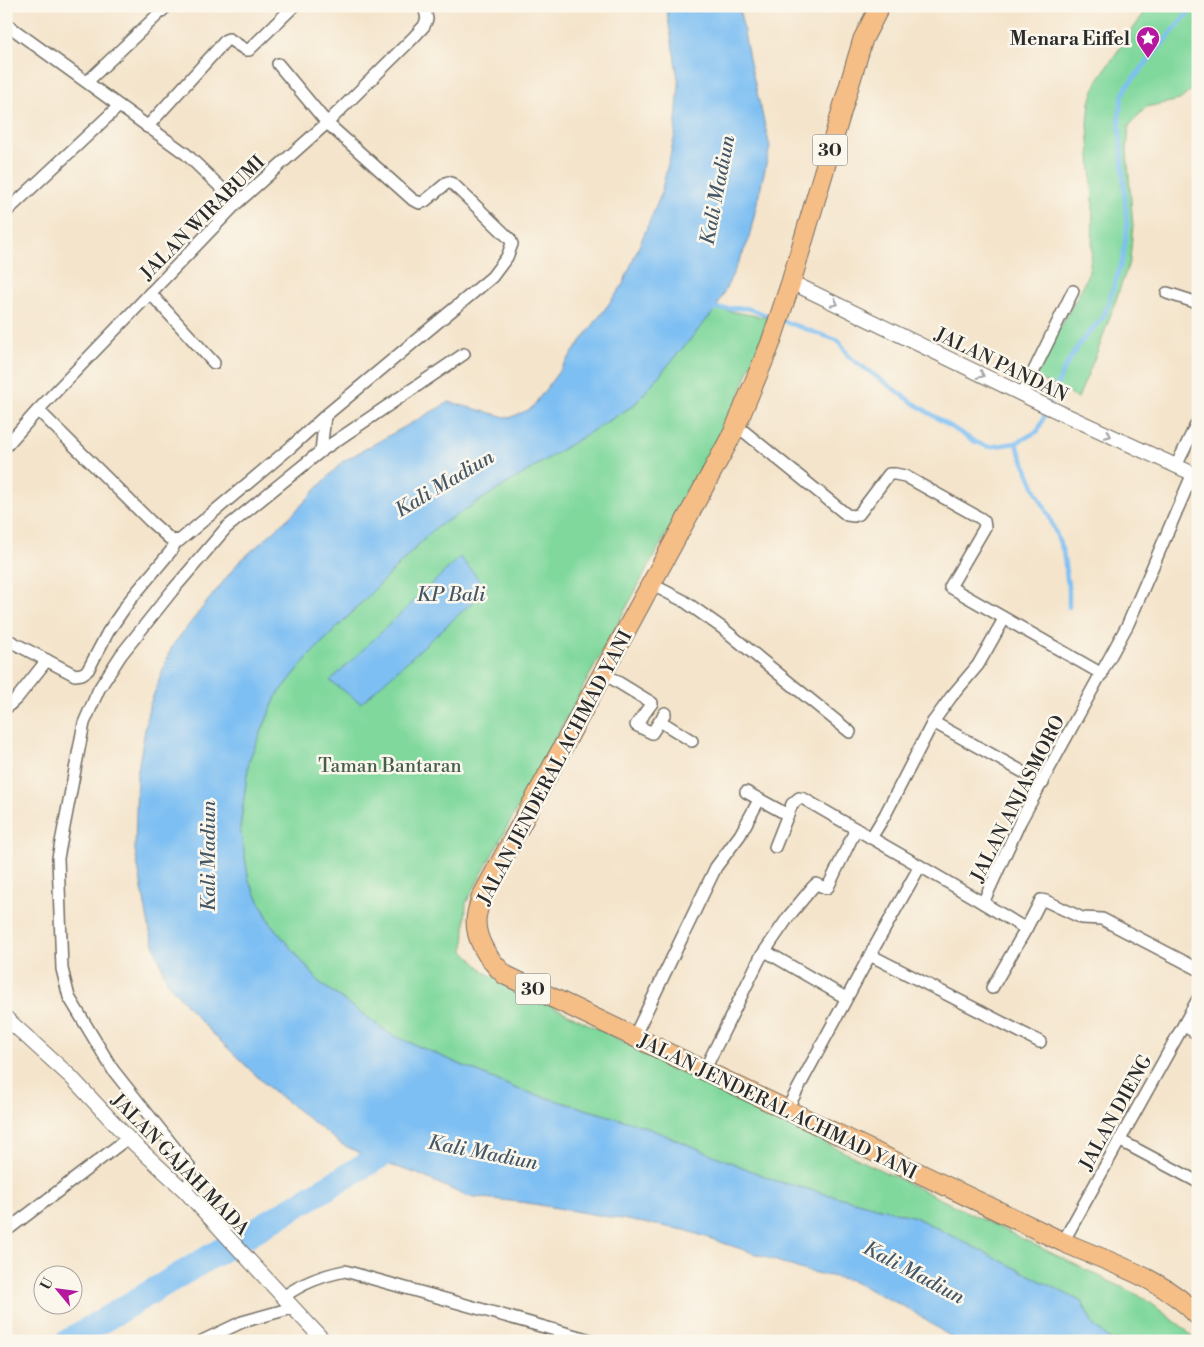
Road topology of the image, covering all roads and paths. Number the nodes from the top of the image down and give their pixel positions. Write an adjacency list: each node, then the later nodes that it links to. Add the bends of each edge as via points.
1 (167, 6): 7 (street)
2 (294, 6): 10 (street, via 249,50 226,40)
3 (424, 6): 9 (street, JALAN WIRABUMI, via 427,19 424,26)
4 (880, 6): 13 (highway, JALAN JENDERAL ACHMAD YANI / 30, via 863,39)
5 (6, 24): 7 (street)
6 (278, 64): 9 (street)
7 (88, 82): 8 (street)
8 (118, 107): 10 (street); 12 (street)
9 (327, 123): 11 (street, JALAN WIRABUMI); 22 (street, via 413,200 425,201 450,182 512,244 492,277)
10 (148, 127): 11 (street, via 186,154)
11 (237, 203): 15 (street, JALAN WIRABUMI)
12 (6, 212)
13 (789, 289): 20 (street, JALAN PANDAN, one-way to 20); 24 (highway, JALAN JENDERAL ACHMAD YANI / 30, via 770,345)
14 (1073, 291): 20 (street)
15 (150, 293): 19 (street); 21 (street, JALAN WIRABUMI)
16 (1167, 293): 17 (street)
17 (1198, 303)
18 (464, 354): 26 (street)
19 (214, 363)
20 (1022, 395): 27 (street, JALAN PANDAN, one-way to 27)
21 (38, 410): 25 (street, JALAN WIRABUMI); 29 (street, via 150,521)
22 (325, 416): 26 (street); 29 (street, via 184,539)
23 (1198, 421): 27 (street)
24 (736, 425): 30 (highway, JALAN JENDERAL ACHMAD YANI / 30); 31 (street, via 847,516 859,514 890,474 895,474 905,476 980,518 985,527 950,587)
25 (7, 445)
26 (321, 451): 66 (street, via 226,528 121,655 99,689 84,723 58,858 62,969 69,997 113,1070 189,1166)
27 (1176, 466): 28 (street, JALAN PANDAN)
28 (1195, 475): 35 (street, JALAN ANJASMORO)
29 (176, 541): 33 (street, via 108,632 88,670 74,675)
30 (651, 584): 34 (highway, JALAN JENDERAL ACHMAD YANI / 30); 38 (street, via 721,627)
31 (1004, 619): 35 (street); 37 (street, via 978,665)
32 (6, 639): 33 (street)
33 (47, 660): 36 (street)
34 (602, 673): 39 (street, via 652,703 636,725 652,733 662,717); 59 (highway, JALAN JENDERAL ACHMAD YANI / 30, via 481,898 476,921 480,944 505,975)
35 (1102, 674): 40 (street, JALAN ANJASMORO)
36 (6, 708)
37 (933, 722): 40 (street); 45 (street)
38 (850, 732)
39 (692, 741)
40 (1042, 783): 48 (street, JALAN ANJASMORO, via 1020,822)
41 (746, 792): 42 (street)
42 (759, 800): 43 (street); 59 (street, via 740,835 716,868)
43 (788, 815): 44 (street, JALAN ANJASMORO, via 794,801 804,799); 46 (street)
44 (856, 829): 45 (street, JALAN ANJASMORO); 50 (street, via 828,886 816,884)
45 (871, 838): 47 (street, JALAN ANJASMORO)
46 (775, 847)
47 (920, 866): 48 (street, JALAN ANJASMORO); 51 (street)
48 (983, 903): 49 (street)
49 (1026, 930): 52 (street, via 1041,900 1046,900 1082,918 1102,919); 53 (street)
50 (765, 951): 54 (street); 61 (street)
51 (870, 955): 54 (street); 60 (street)
52 (1198, 969)
53 (992, 988)
54 (846, 998): 62 (street)
55 (1198, 999): 57 (street, JALAN DIENG)
56 (6, 1018): 63 (street, JALAN GAJAH MADA, via 71,1077)
57 (1184, 1026): 58 (street); 64 (street, JALAN DIENG)
58 (1198, 1034)
59 (634, 1036): 61 (highway, JALAN JENDERAL ACHMAD YANI / 30)
60 (1040, 1042)
61 (704, 1071): 62 (highway, JALAN JENDERAL ACHMAD YANI / 30)
62 (786, 1111): 68 (highway, JALAN JENDERAL ACHMAD YANI / 30)
63 (128, 1138): 66 (street, JALAN GAJAH MADA); 67 (street)
64 (1119, 1140): 65 (street); 68 (street, JALAN DIENG)
65 (1198, 1182)
66 (188, 1194): 69 (street, JALAN GAJAH MADA)
67 (6, 1231)
68 (1063, 1242): 71 (highway, JALAN JENDERAL ACHMAD YANI / 30, via 1166,1290 1186,1303)
69 (283, 1297): 70 (street, JALAN GAJAH MADA); 74 (street, via 311,1280 345,1271)
70 (292, 1308): 72 (street, via 242,1322); 73 (street, JALAN GAJAH MADA)
71 (1198, 1316)
72 (202, 1341)
73 (324, 1341)
74 (594, 1341)

